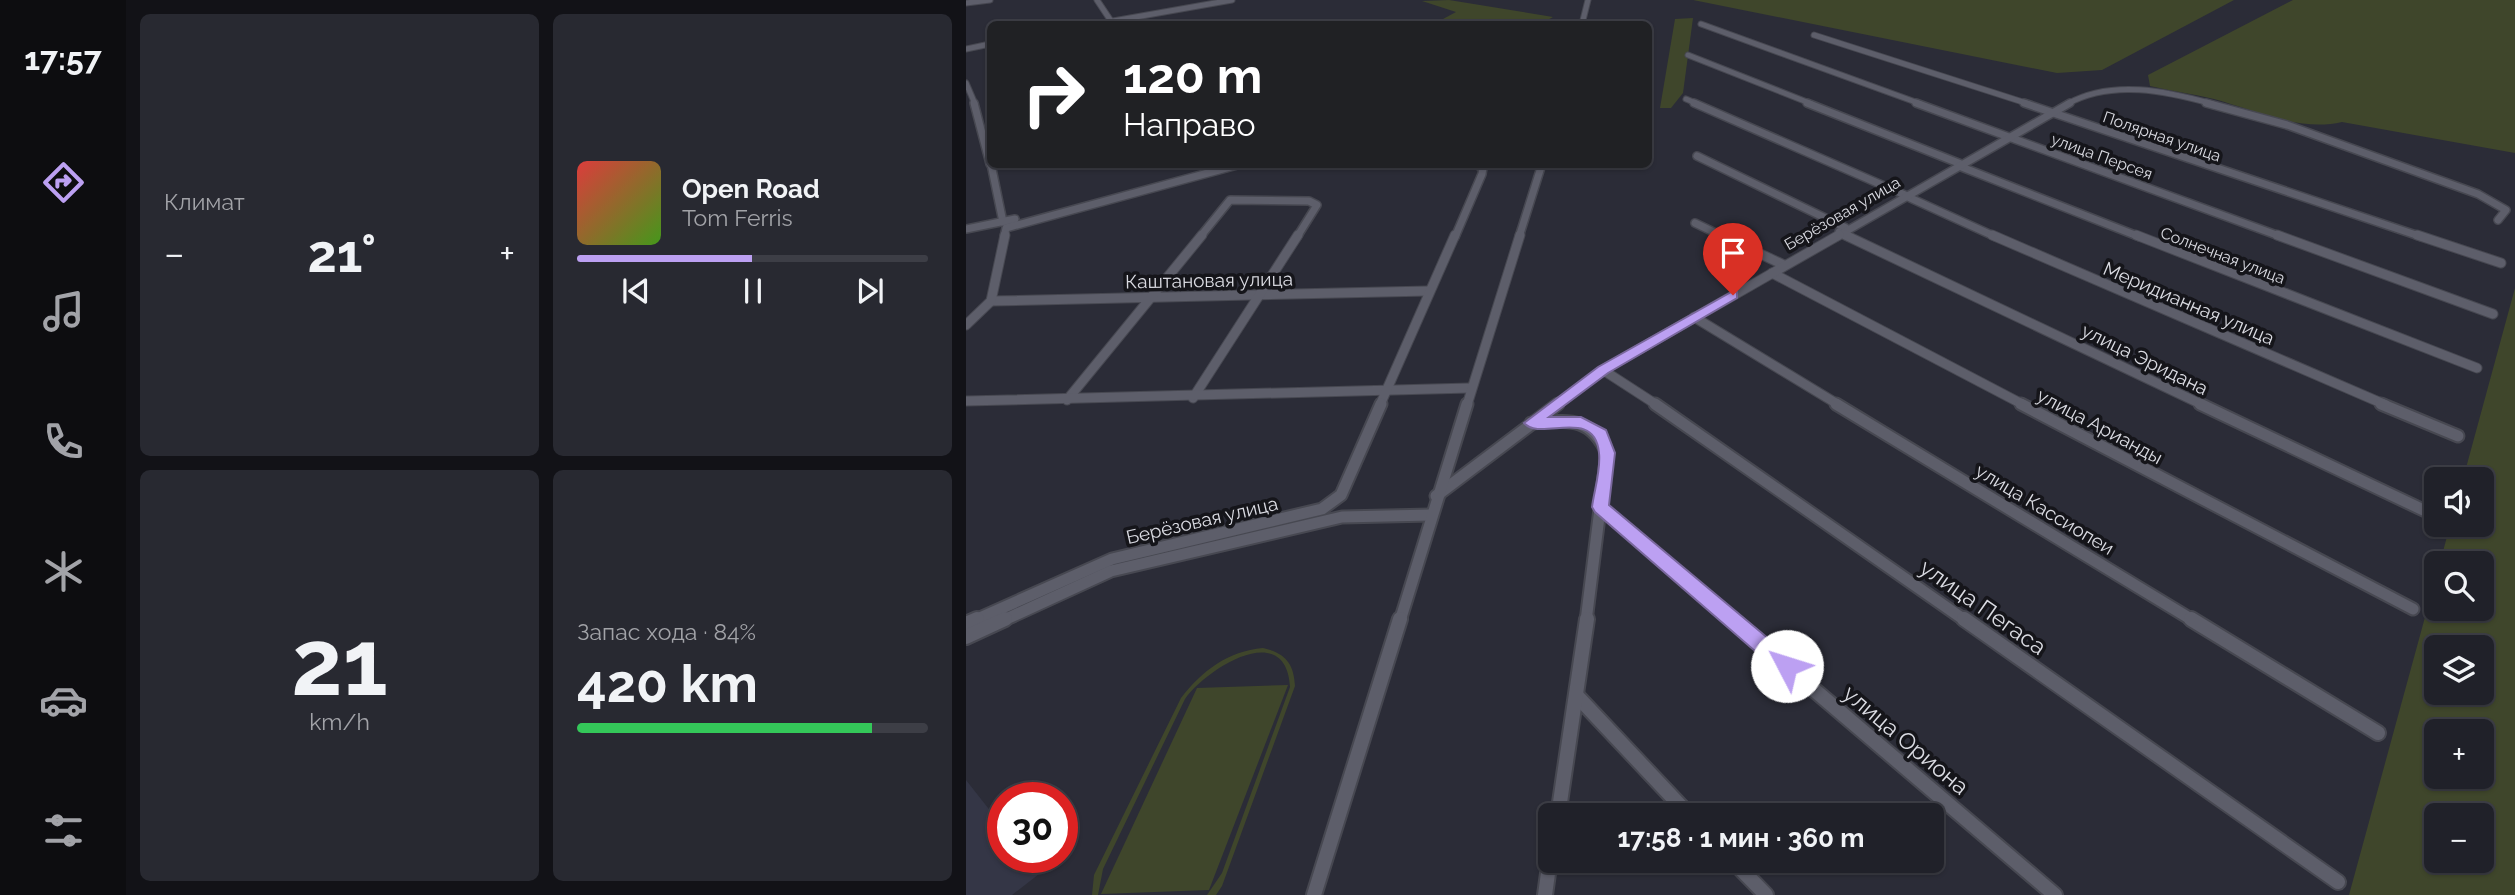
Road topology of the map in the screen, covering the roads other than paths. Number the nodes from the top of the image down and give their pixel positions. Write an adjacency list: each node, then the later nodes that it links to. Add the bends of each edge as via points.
1 (990, 0): 5 (street)
2 (1097, 0): 6 (street)
3 (1232, 0): 7 (street)
4 (1588, 0): 8 (street)
5 (966, 3)
6 (1111, 21)
7 (1122, 21)
8 (1583, 21)
9 (1701, 24): 17 (street, улица Персея)
10 (1814, 36): 16 (street, Полярная улица)
11 (987, 45): 12 (street)
12 (966, 49)
13 (1688, 55): 20 (street, Солнечная улица)
14 (966, 83): 18 (street, via 981,118)
15 (1686, 99): 26 (street, Меридианная улица)
16 (2052, 113): 17 (street, Берёзовая улица); 27 (street, Берёзовая улица, via 2080,97 2141,88 2287,125 2478,194 2506,210); 32 (street, Полярная улица)
17 (2010, 137): 20 (street, Берёзовая улица); 39 (street, улица Персея)
18 (987, 149)
19 (1697, 156): 31 (street, улица Эридана)
20 (1961, 165): 26 (street, Берёзовая улица); 42 (street, Солнечная улица)
21 (991, 168): 29 (street)
22 (1203, 168): 29 (street)
23 (1225, 168): 29 (street)
24 (1483, 168): 35 (street, Берёзовая улица)
25 (1541, 168): 44 (street)
26 (1907, 196): 31 (street, Берёзовая улица); 50 (street, Меридианная улица)
27 (2498, 220)
28 (1695, 223): 33 (street)
29 (1004, 225): 30 (street); 38 (street)
30 (966, 229)
31 (1843, 230): 33 (street, Берёзовая улица); 53 (street, улица Эридана)
32 (2501, 263)
33 (1784, 265): 34 (street, Берёзовая улица)
34 (1772, 273): 40 (street, Берёзовая улица); 55 (street, улица Арианды)
35 (1428, 291): 36 (street, Каштановая улица); 45 (street, Берёзовая улица)
36 (1259, 297): 37 (street, Каштановая улица); 37 (street, via 1317,205 1309,201 1230,200); 46 (street)
37 (1151, 299): 38 (street, Каштановая улица); 47 (street)
38 (992, 301): 41 (street)
39 (2493, 314)
40 (1694, 317): 43 (street, Берёзовая улица); 59 (street, улица Кассиопеи)
41 (966, 325)
42 (2477, 368)
43 (1603, 370): 49 (street, Берёзовая улица); 64 (street, улица Пегаса)
44 (1470, 388): 45 (street); 51 (street)
45 (1387, 391): 46 (street); 56 (street, Берёзовая улица, via 1341,495 1321,509 1112,559)
46 (1193, 398): 47 (street)
47 (1068, 400): 48 (street)
48 (966, 401)
49 (1531, 423): 51 (street, Берёзовая улица); 52 (street, via 1581,422 1600,433 1607,453)
50 (2458, 436)
51 (1436, 496): 54 (street)
52 (1601, 507): 58 (street); 68 (street, улица Ориона)
53 (2424, 510)
54 (1431, 515): 57 (street, via 1342,517 1111,571); 65 (street)
55 (2413, 609)
56 (966, 624)
57 (966, 637)
58 (1577, 696): 60 (street); 61 (street)
59 (2378, 733)
60 (1560, 803)
61 (1678, 803)
62 (1548, 873): 66 (street)
63 (1745, 873): 67 (street)
64 (2338, 882)
65 (1314, 895)
66 (1545, 895)
67 (1766, 895)
68 (2056, 895)

